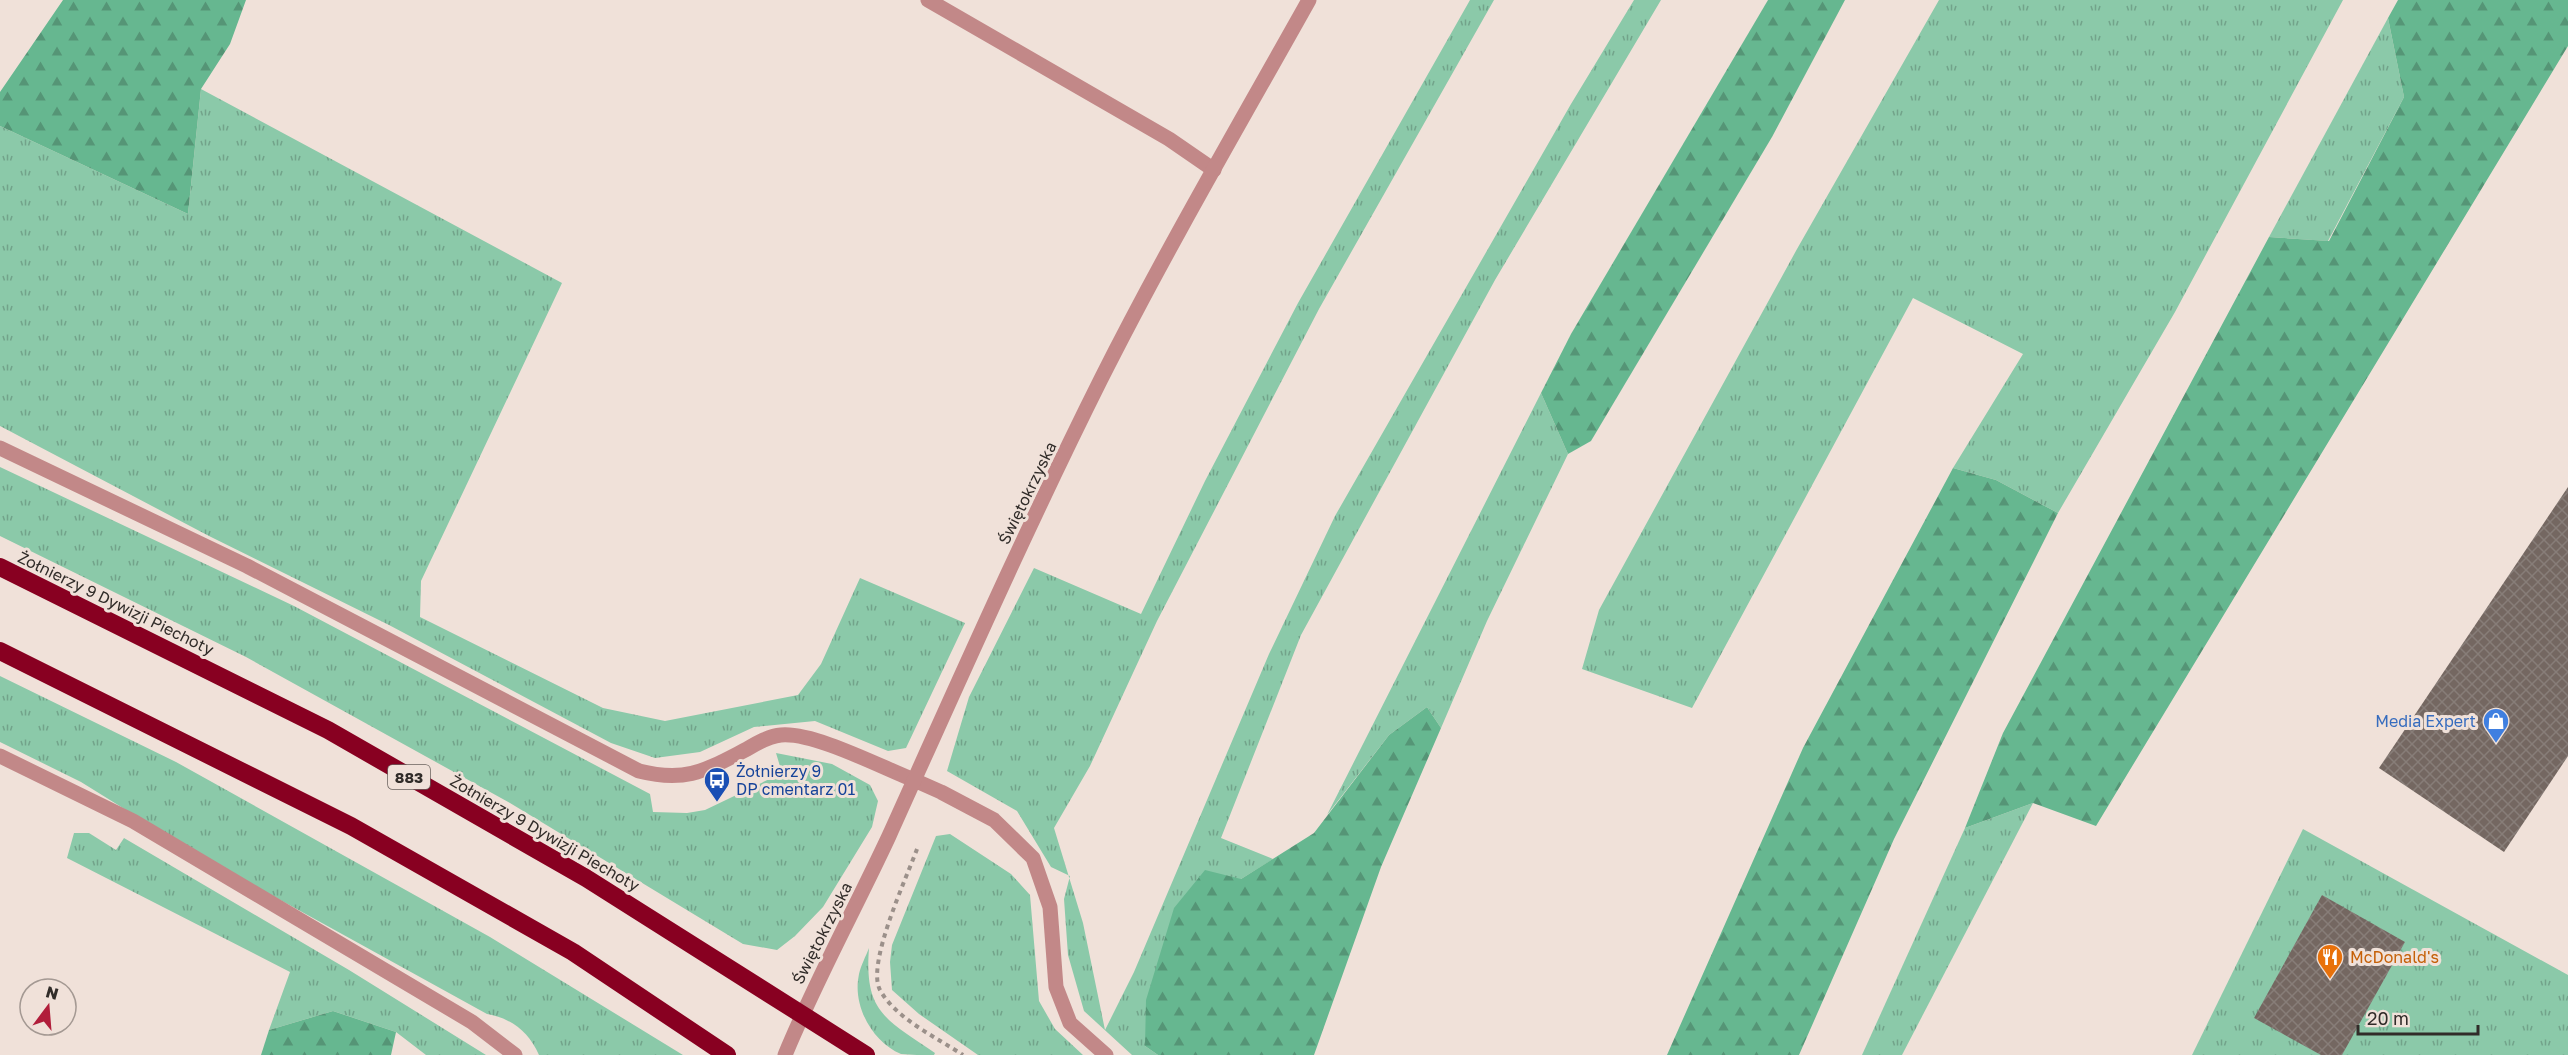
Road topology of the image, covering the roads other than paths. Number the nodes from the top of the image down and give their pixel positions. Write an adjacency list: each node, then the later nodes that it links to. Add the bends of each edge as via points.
1 (928, 0): 3 (street, via 1169,139)
2 (1310, 0): 3 (street, Świętokrzyska)
3 (1214, 170): 8 (street, Świętokrzyska, via 1101,379)
4 (0, 448): 8 (street, via 247,566 639,771 663,777 688,775 780,735 824,743)
5 (0, 567): 9 (highway, Żołnierzy 9 Dywizji Piechoty / 883, via 328,730 586,878)
6 (0, 651): 11 (highway, via 351,826 573,952)
7 (0, 756): 10 (street, via 134,821 472,1022)
8 (914, 780): 9 (street, Świętokrzyska); 14 (street, via 994,820 1033,858 1050,907 1056,987 1070,1023)
9 (802, 1014): 12 (street, Świętokrzyska); 13 (highway, Żołnierzy 9 Dywizji Piechoty / 883)
10 (514, 1055)
11 (727, 1055)
12 (785, 1055)
13 (866, 1055)
14 (1106, 1055)

